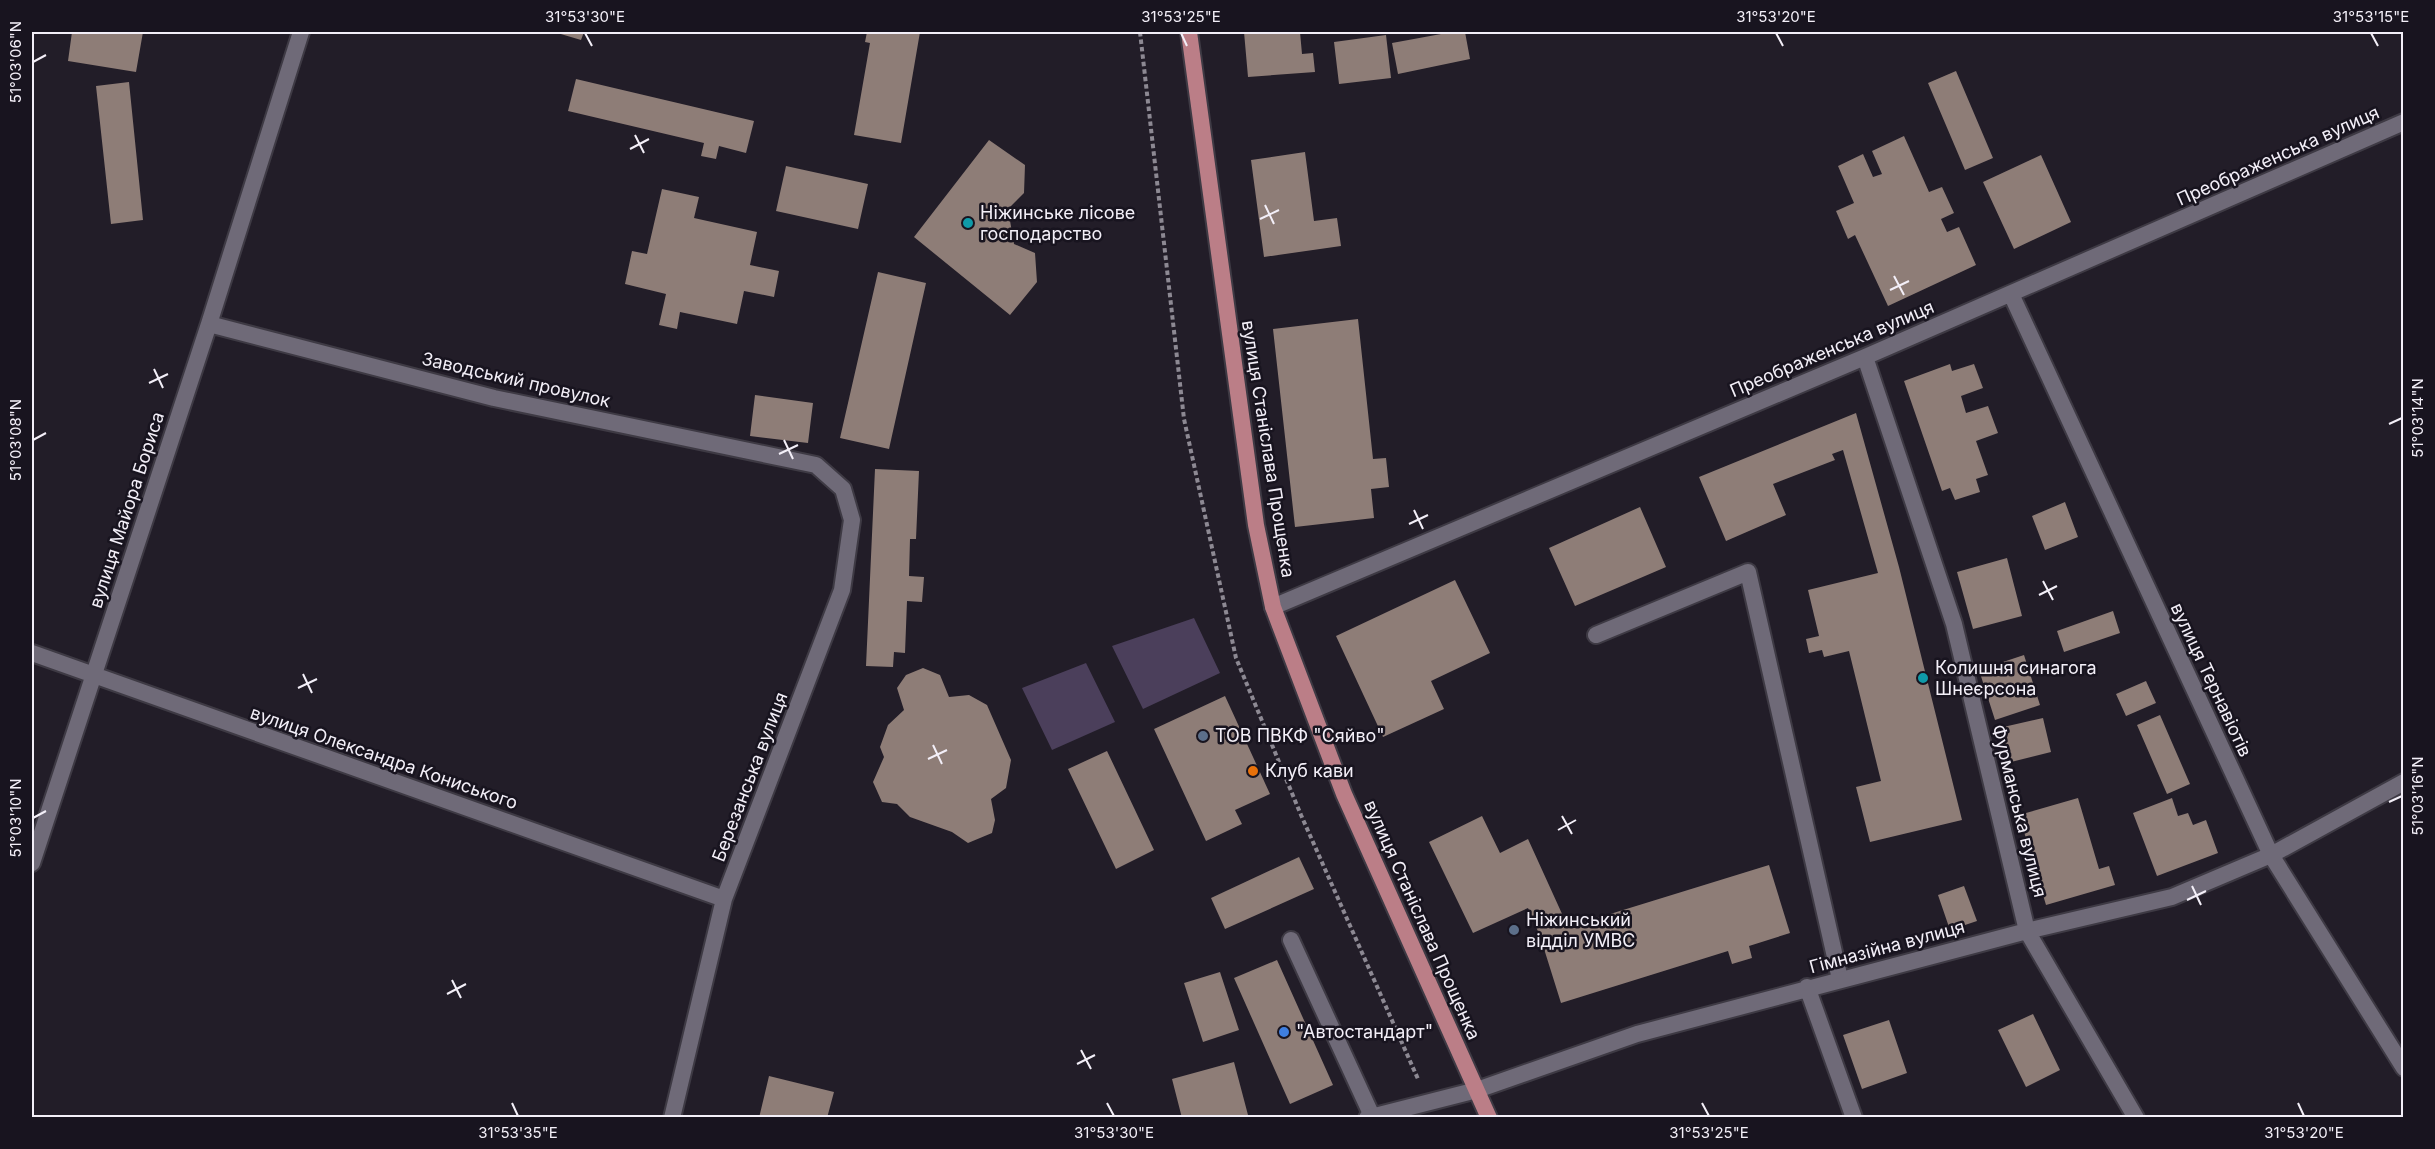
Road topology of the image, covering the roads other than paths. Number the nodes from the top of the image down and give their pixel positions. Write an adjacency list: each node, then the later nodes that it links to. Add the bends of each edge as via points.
1 (301, 32): 5 (street, вулиця Майора Бориса)
2 (1189, 32): 8 (main road, вулиця Станіслава Прощенка, via 1256,525)
3 (2403, 122): 4 (street, Преображенська вулиця)
4 (2011, 294): 6 (street, Преображенська вулиця); 13 (street, вулиця Тернавіотів)
5 (209, 324): 7 (street, Заводський провулок, via 494,398); 11 (street, вулиця Майора Бориса)
6 (1864, 357): 8 (street, Преображенська вулиця); 16 (street, Фурманська вулиця, via 1953,624)
7 (816, 465): 15 (street, Березанська вулиця, via 843,489 852,520 842,590)
8 (1273, 607): 21 (main road, вулиця Станіслава Прощенка, via 1344,794)
9 (1596, 635): 18 (street, via 1748,572)
10 (32, 653): 11 (street, вулиця Олександра Кониського)
11 (93, 676): 14 (street, вулиця Майора Бориса); 15 (street, вулиця Олександра Кониського)
12 (2403, 782): 13 (street, Гімназійна вулиця)
13 (2271, 855): 16 (street, Гімназійна вулиця, via 2172,897); 20 (street, вулиця Тернавіотів)
14 (32, 863)
15 (724, 899): 23 (street, Березанська вулиця)
16 (2027, 930): 18 (street, Гімназійна вулиця); 26 (street, Фурманська вулиця)
17 (1291, 940): 22 (street)
18 (1840, 979): 19 (street, Гімназійна вулиця)
19 (1807, 987): 21 (street, Гімназійна вулиця, via 1637,1034); 25 (street)
20 (2403, 1068)
21 (1477, 1090): 22 (street, Гімназійна вулиця); 24 (main road, вулиця Станіслава Прощенка)
22 (1369, 1117)
23 (672, 1118)
24 (1489, 1118)
25 (1854, 1118)
26 (2136, 1118)

